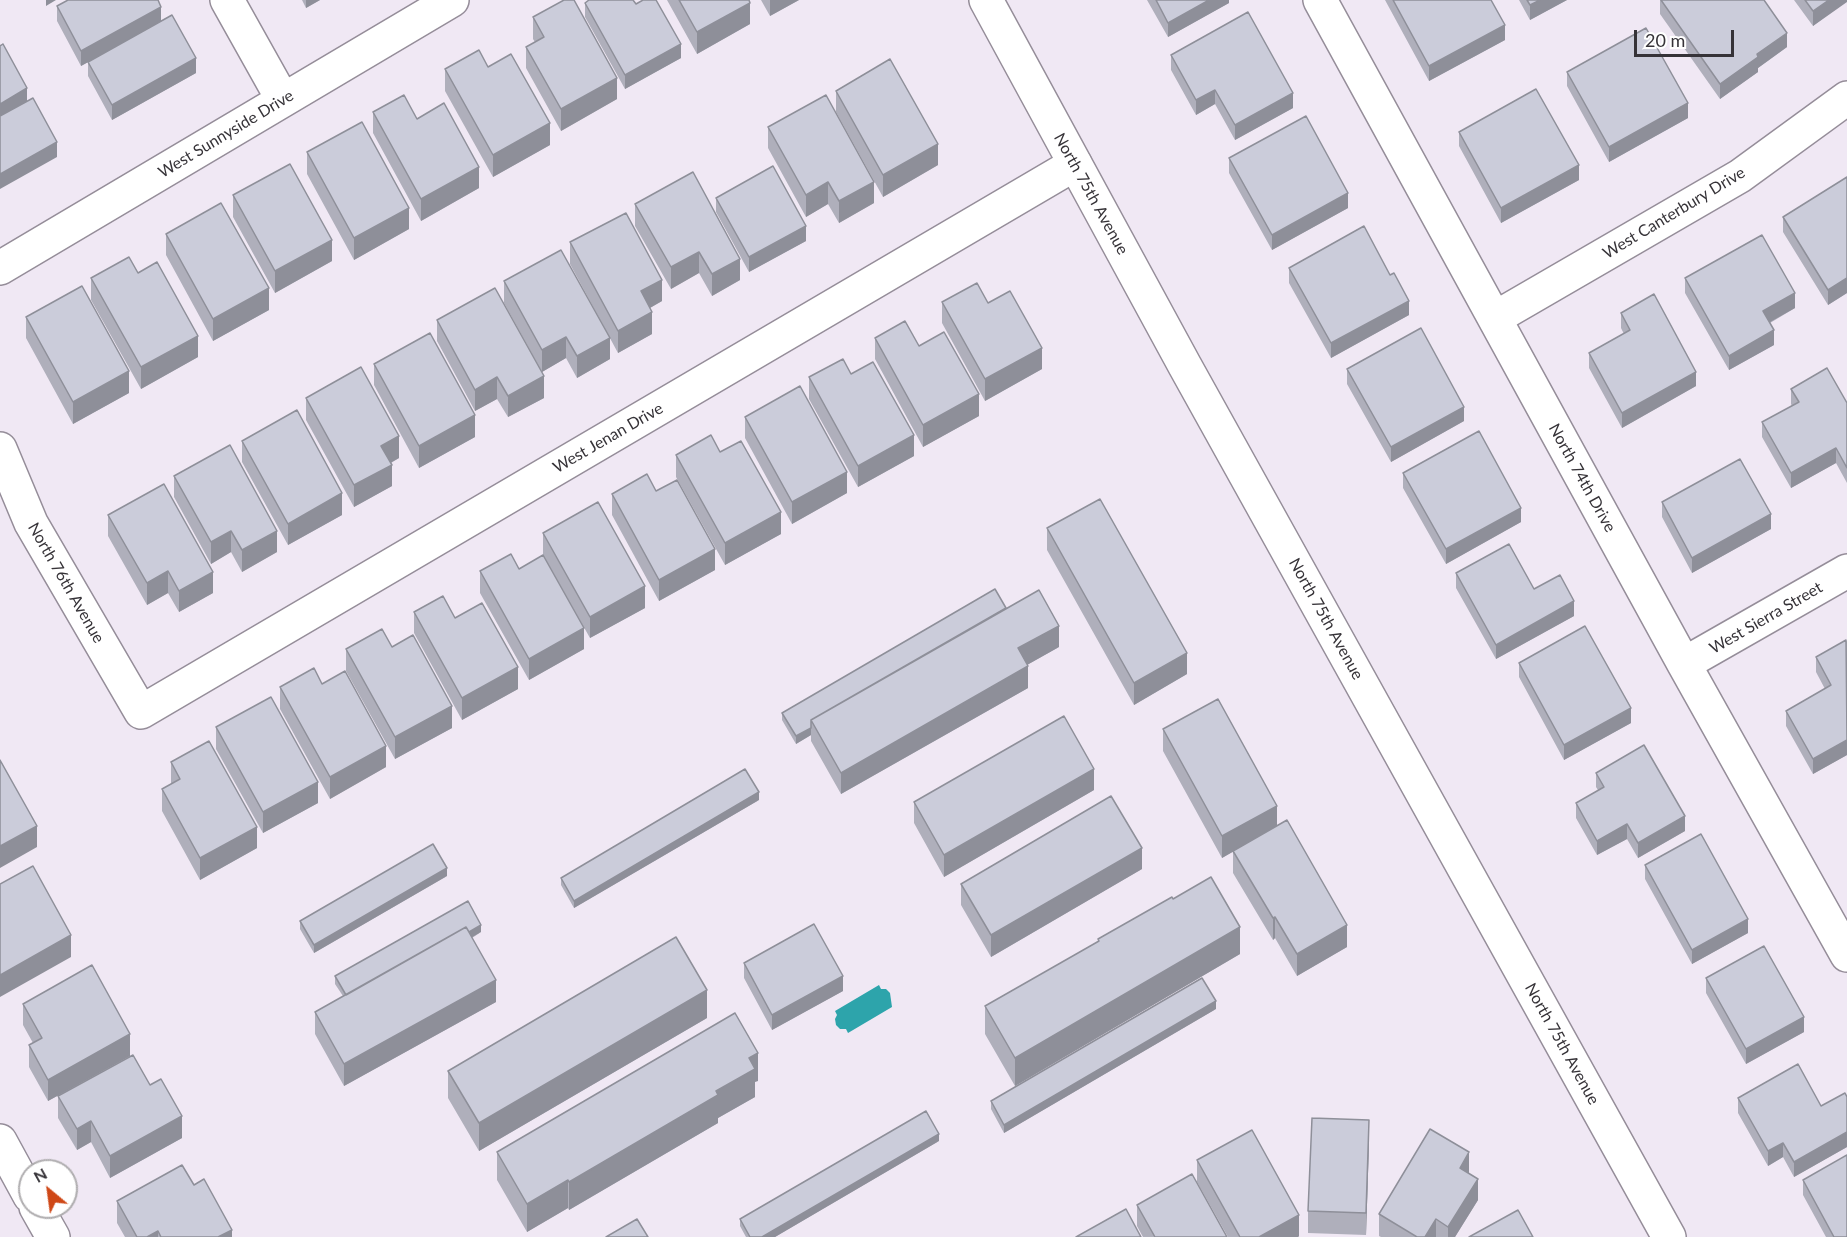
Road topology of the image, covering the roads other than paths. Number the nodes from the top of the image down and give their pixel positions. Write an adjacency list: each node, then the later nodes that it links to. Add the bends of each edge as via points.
1 (227, 0): 6 (street)
2 (452, 0): 6 (street, West Sunnyside Drive)
3 (986, 0): 7 (street, North 75th Avenue)
4 (1320, 0): 9 (street, North 74th Drive)
5 (1847, 98): 9 (street, West Canterbury Drive, via 1740,176)
6 (283, 100): 8 (street, West Sunnyside Drive)
7 (1075, 164): 13 (street, West Jenan Drive); 19 (street, North 75th Avenue)
8 (0, 268)
9 (1495, 318): 12 (street, North 74th Drive)
10 (0, 449): 13 (street, North 76th Avenue, via 31,523)
11 (1847, 571): 12 (street, West Sierra Street)
12 (1684, 664): 14 (street, North 74th Drive)
13 (141, 712)
14 (1847, 955)
15 (0, 1141): 16 (street)
16 (18, 1174)
17 (43, 1219): 18 (street)
18 (53, 1237)
19 (1669, 1237)

